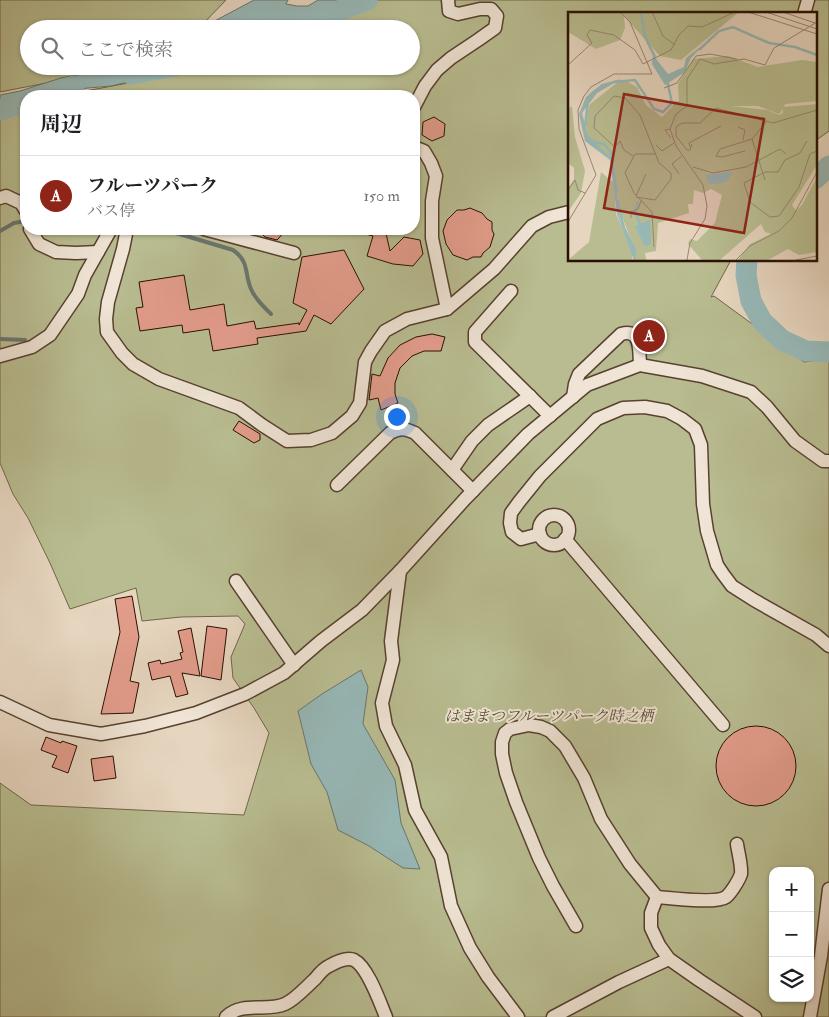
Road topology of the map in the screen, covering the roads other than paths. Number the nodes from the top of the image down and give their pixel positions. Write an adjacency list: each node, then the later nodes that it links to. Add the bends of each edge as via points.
1 (448, 0): 2 (street, via 450,11 458,14 491,9 497,16 495,28 437,70)
2 (420, 96)
3 (420, 149): 14 (street, via 424,151 436,176 432,238)
4 (0, 198): 5 (street, via 6,196)
5 (20, 203)
6 (568, 212): 14 (street, via 532,226 494,269)
7 (34, 235): 11 (street, via 39,244 56,252)
8 (108, 235): 11 (street)
9 (126, 235): 14 (street, via 108,302 107,332 115,344 134,364 159,380 239,408 287,441 311,440 332,433 352,416 360,403 365,362 385,331 406,319)
10 (226, 235): 12 (street)
11 (98, 252): 15 (street, via 78,294 50,335 32,347)
12 (294, 253)
13 (511, 291): 17 (street, via 475,332 475,342)
14 (446, 309)
15 (0, 356)
16 (640, 365): 18 (street, via 587,385); 18 (street, via 638,341 628,332 621,334 579,374); 20 (street, via 702,376 751,392 768,407 795,441 823,461)
17 (530, 396): 19 (street); 21 (street, via 488,425)
18 (573, 397): 19 (street)
19 (550, 416): 23 (street)
20 (829, 461)
21 (452, 470): 22 (street, via 415,433 399,428); 23 (street)
22 (337, 485)
23 (473, 491): 26 (street)
24 (540, 534): 25 (street, via 548,544 556,546); 25 (street, via 540,524 545,519 558,516 567,522 569,529); 28 (street, via 521,539 512,532 511,513 540,476 596,419 623,408 645,407 666,411 695,429 701,445 707,532 723,574 732,586 816,635)
25 (565, 539): 31 (street)
26 (400, 571): 29 (street, via 362,610); 39 (street, via 391,641 393,660 382,703 386,726 405,765 415,810 440,857 451,906 470,948)
27 (236, 581): 29 (street)
28 (829, 646)
29 (294, 665): 30 (street, via 245,694 196,713 101,734 49,725)
30 (0, 702)
31 (723, 725)
32 (737, 844): 34 (street, via 741,874 725,898)
33 (829, 889): 42 (street)
34 (657, 898): 35 (street, via 630,864 601,818 584,778 565,746 550,731 540,727 529,725 510,729 502,742 506,773 539,858); 36 (street, via 651,913 651,928)
35 (576, 926)
36 (669, 959): 40 (street); 41 (street)
37 (226, 1017): 38 (street, via 242,1008 286,1003 328,966 345,958 354,960 363,968)
38 (386, 1017)
39 (518, 1017)
40 (553, 1017)
41 (755, 1017)
42 (810, 1017)

